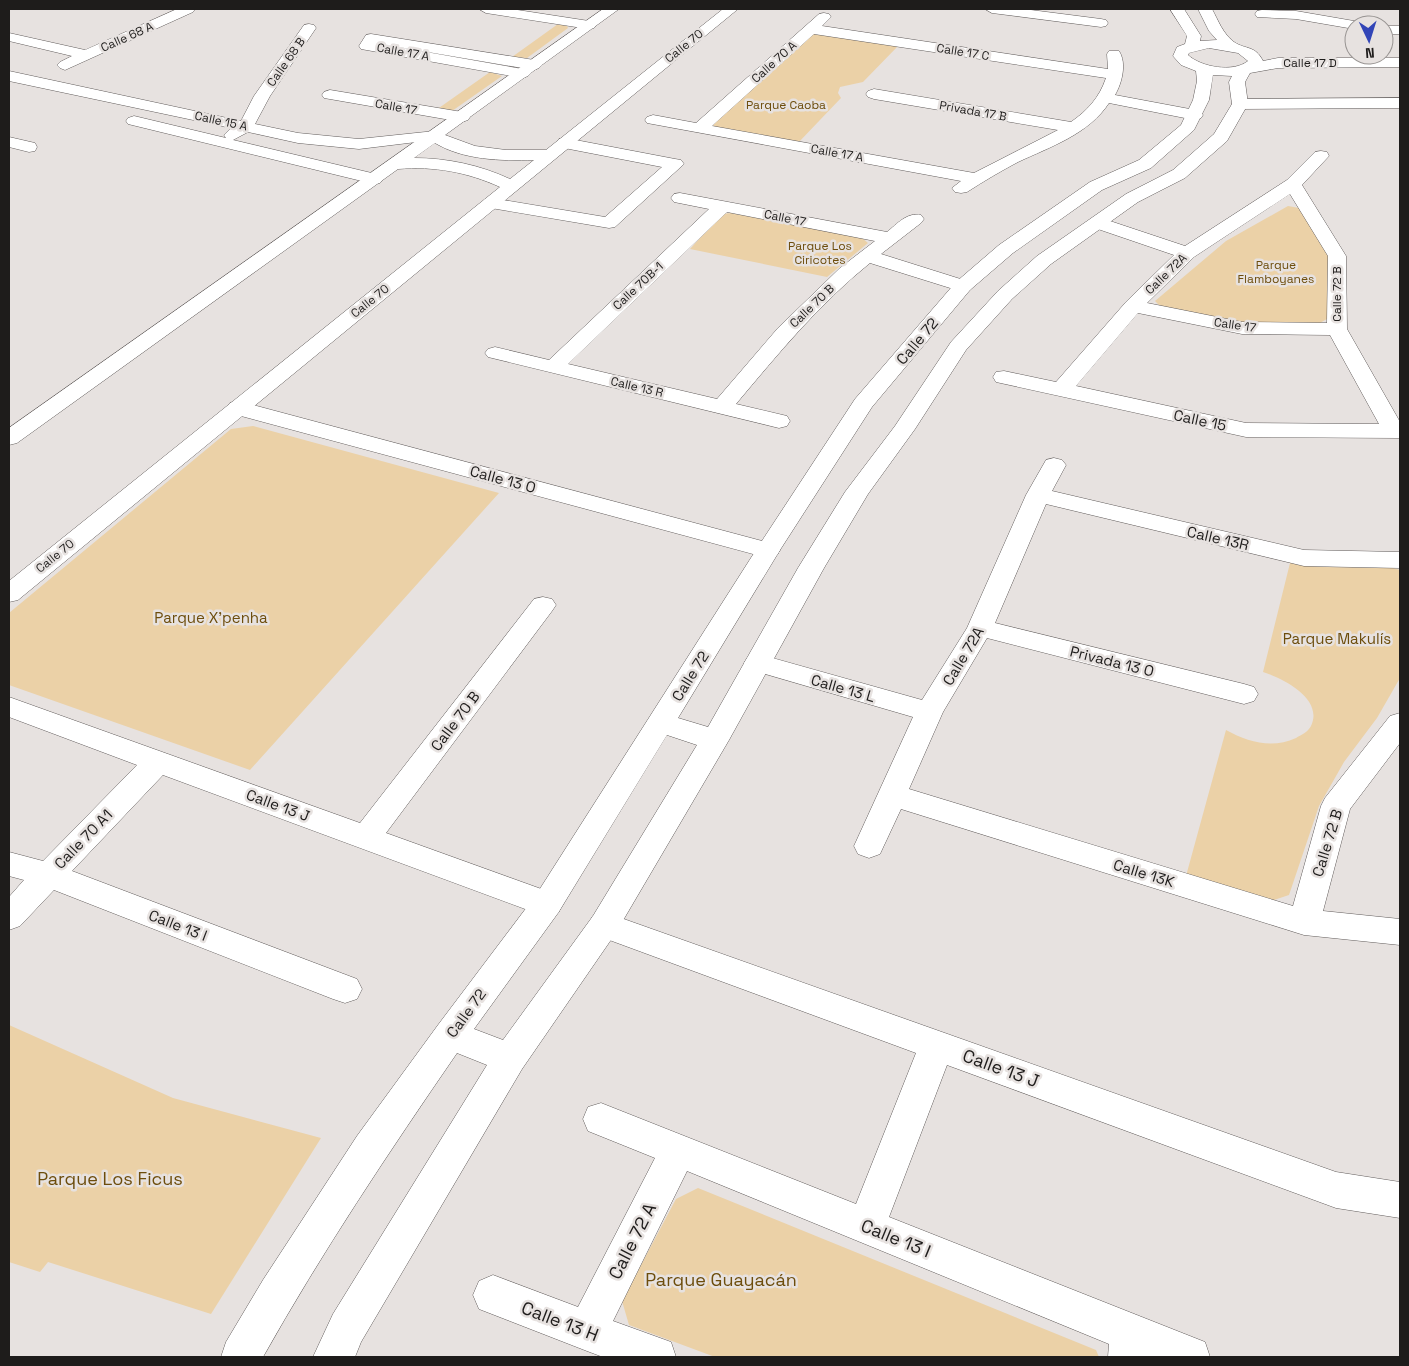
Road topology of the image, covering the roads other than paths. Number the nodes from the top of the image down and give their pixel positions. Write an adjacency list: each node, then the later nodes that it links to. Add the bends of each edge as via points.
1 (188, 9): 19 (street, Calle 68 A)
2 (486, 9): 12 (street)
3 (612, 9): 12 (street)
4 (731, 9): 49 (street, Calle 70)
5 (992, 9): 6 (street, via 1104,30)
6 (1096, 9)
7 (1177, 9): 16 (street, via 1194,36)
8 (1205, 9): 20 (street, via 1216,31)
9 (1262, 14): 11 (street, via 1296,15)
10 (827, 15): 14 (street, Calle 70 A)
11 (1344, 23)
12 (589, 25): 24 (street)
13 (309, 28): 30 (street, Calle 68 B)
14 (811, 29): 25 (street, Calle 17 C); 42 (street, Calle 70 A)
15 (9, 37): 19 (street)
16 (1192, 46): 20 (street, via 1209,44); 23 (street, via 1182,50 1180,56 1187,63)
17 (1344, 52): 20 (street, Calle 17 D, via 1280,53)
18 (1114, 54): 25 (street, via 1117,63)
19 (87, 55): 22 (street, Calle 68 A)
20 (1242, 58): 21 (street, Calle 17 D, via 1284,62); 23 (street, via 1229,71); 33 (street, via 1237,82)
21 (1400, 63)
22 (65, 65)
23 (1202, 68): 39 (street, via 1205,81)
24 (529, 69): 24 (street, Calle 17 A, via 371,38 366,46); 36 (street)
25 (1114, 75): 31 (street)
26 (9, 76): 37 (street, Calle 15 A)
27 (9, 90): 34 (street)
28 (874, 94): 41 (street, Privada 17 B)
29 (330, 95): 36 (street, Calle 17)
30 (262, 96): 37 (street, Calle 68 B); 40 (street, Calle 68 B)
31 (1106, 98): 39 (street); 41 (street, via 1094,112)
32 (1400, 103): 33 (street)
33 (1240, 104): 44 (street)
34 (67, 105)
35 (115, 117): 43 (street, Calle 15 A)
36 (462, 117): 45 (street)
37 (215, 120): 40 (street, Calle 15 A); 43 (street, Calle 68 B)
38 (653, 120): 42 (street, Calle 17 A)
39 (1191, 121): 44 (street); 52 (street, Calle 72, via 1145,164)
40 (246, 126): 45 (street, Calle 15 A, via 298,138 360,144); 47 (street)
41 (1072, 127): 53 (street, via 1057,138)
42 (700, 129): 53 (street, Calle 17 A)
43 (188, 134): 47 (street, Calle 15 A)
44 (1222, 134): 57 (street, via 1179,174)
45 (436, 136): 49 (street, via 456,146 477,151 524,156); 51 (street)
46 (9, 142): 48 (street)
47 (220, 142): 54 (street, Calle 15 A)
48 (29, 147)
49 (557, 149): 56 (street, Calle 70); 61 (street, via 675,164 609,223)
50 (1320, 156): 55 (street, Calle 72A)
51 (396, 164): 54 (street); 56 (street, via 454,166 494,177)
52 (1118, 176): 57 (street); 60 (street, Calle 72)
53 (976, 178): 58 (street)
54 (374, 179): 81 (street)
55 (1293, 184): 66 (street, Calle 72A); 70 (street, Calle 72 B, via 1337,256)
56 (512, 186): 61 (street, Calle 70)
57 (1150, 188): 63 (street)
58 (952, 193)
59 (680, 198): 62 (street, Calle 17)
60 (1078, 199): 63 (street); 68 (street, Calle 72, via 1006,249)
61 (490, 203): 78 (street, Calle 70)
62 (723, 206): 65 (street, Calle 17); 74 (street, Calle 70B-1)
63 (1106, 217): 66 (street); 72 (street, via 1044,260 1005,295)
64 (915, 219): 65 (street, Calle 70 B)
65 (890, 238): 67 (street, Calle 70 B)
66 (1187, 253): 69 (street, Calle 72A)
67 (867, 256): 68 (street); 77 (street, Calle 70 B, via 785,332)
68 (963, 286): 71 (street, Calle 72)
69 (1134, 306): 70 (street, Calle 17, via 1242,328); 76 (street, Calle 72A)
70 (1337, 329): 80 (street, Calle 72 B)
71 (924, 333): 72 (street, via 936,343); 83 (street, Calle 72, via 863,404)
72 (958, 346): 84 (street, via 904,429)
73 (496, 353): 74 (street, Calle 13 R)
74 (552, 367): 77 (street, Calle 13 R)
75 (1004, 377): 76 (street, Calle 15)
76 (1062, 390): 80 (street, Calle 15, via 1246,430)
77 (722, 407): 79 (street, Calle 13 R)
78 (238, 408): 86 (street, Calle 13 O); 88 (street, Calle 70)
79 (779, 421)
80 (1397, 431)
81 (9, 438)
82 (1054, 465): 85 (street, Calle 72A)
83 (814, 479): 84 (street, via 838,482); 86 (street, Calle 72)
84 (857, 492): 91 (street)
85 (1038, 495): 87 (street, Calle 13R, via 1304,558); 90 (street, Calle 72A)
86 (768, 550): 95 (street, Calle 72)
87 (1400, 560)
88 (9, 594)
89 (543, 605): 100 (street, Calle 70 B)
90 (980, 628): 92 (street, Privada 13 O); 94 (street, Calle 72A)
91 (758, 663): 94 (street, Calle 13 L); 97 (street)
92 (1244, 694)
93 (9, 707): 98 (street, Calle 13 J)
94 (929, 712): 99 (street, Calle 72A)
95 (661, 723): 97 (street); 104 (street, Calle 72)
96 (1400, 723): 106 (street, Calle 72 B, via 1336,806)
97 (716, 740): 107 (street)
98 (158, 762): 100 (street, Calle 13 J); 103 (street, Calle 70 A1)
99 (892, 795): 101 (street, Calle 72A); 106 (street, Calle 13K)
100 (366, 837): 104 (street, Calle 13 J)
101 (869, 846)
102 (9, 864): 103 (street, Calle 13 I)
103 (48, 875): 105 (street, Calle 70 A1); 109 (street, Calle 13 I)
104 (547, 904): 110 (street, Calle 72)
105 (9, 918)
106 (1304, 922): 108 (street, Calle 13K)
107 (604, 925): 111 (street, Calle 13 J); 112 (street)
108 (1400, 932)
109 (345, 989)
110 (450, 1035): 112 (street); 120 (street, Calle 72, via 370,1148)
111 (937, 1045): 115 (street, Calle 13 J, via 1336,1190); 116 (street)
112 (510, 1058): 121 (street, via 347,1328)
113 (601, 1119): 114 (street, Calle 13 I)
114 (678, 1150): 116 (street, Calle 13 I); 118 (street, Calle 72 A)
115 (1400, 1200)
116 (866, 1226): 119 (street, Calle 13 I)
117 (492, 1295): 118 (street, Calle 13 H)
118 (587, 1331): 122 (street, Calle 13 H)
119 (1129, 1345): 123 (street, Calle 13 I)
120 (241, 1357)
121 (334, 1357)
122 (656, 1357)
123 (1190, 1357)

